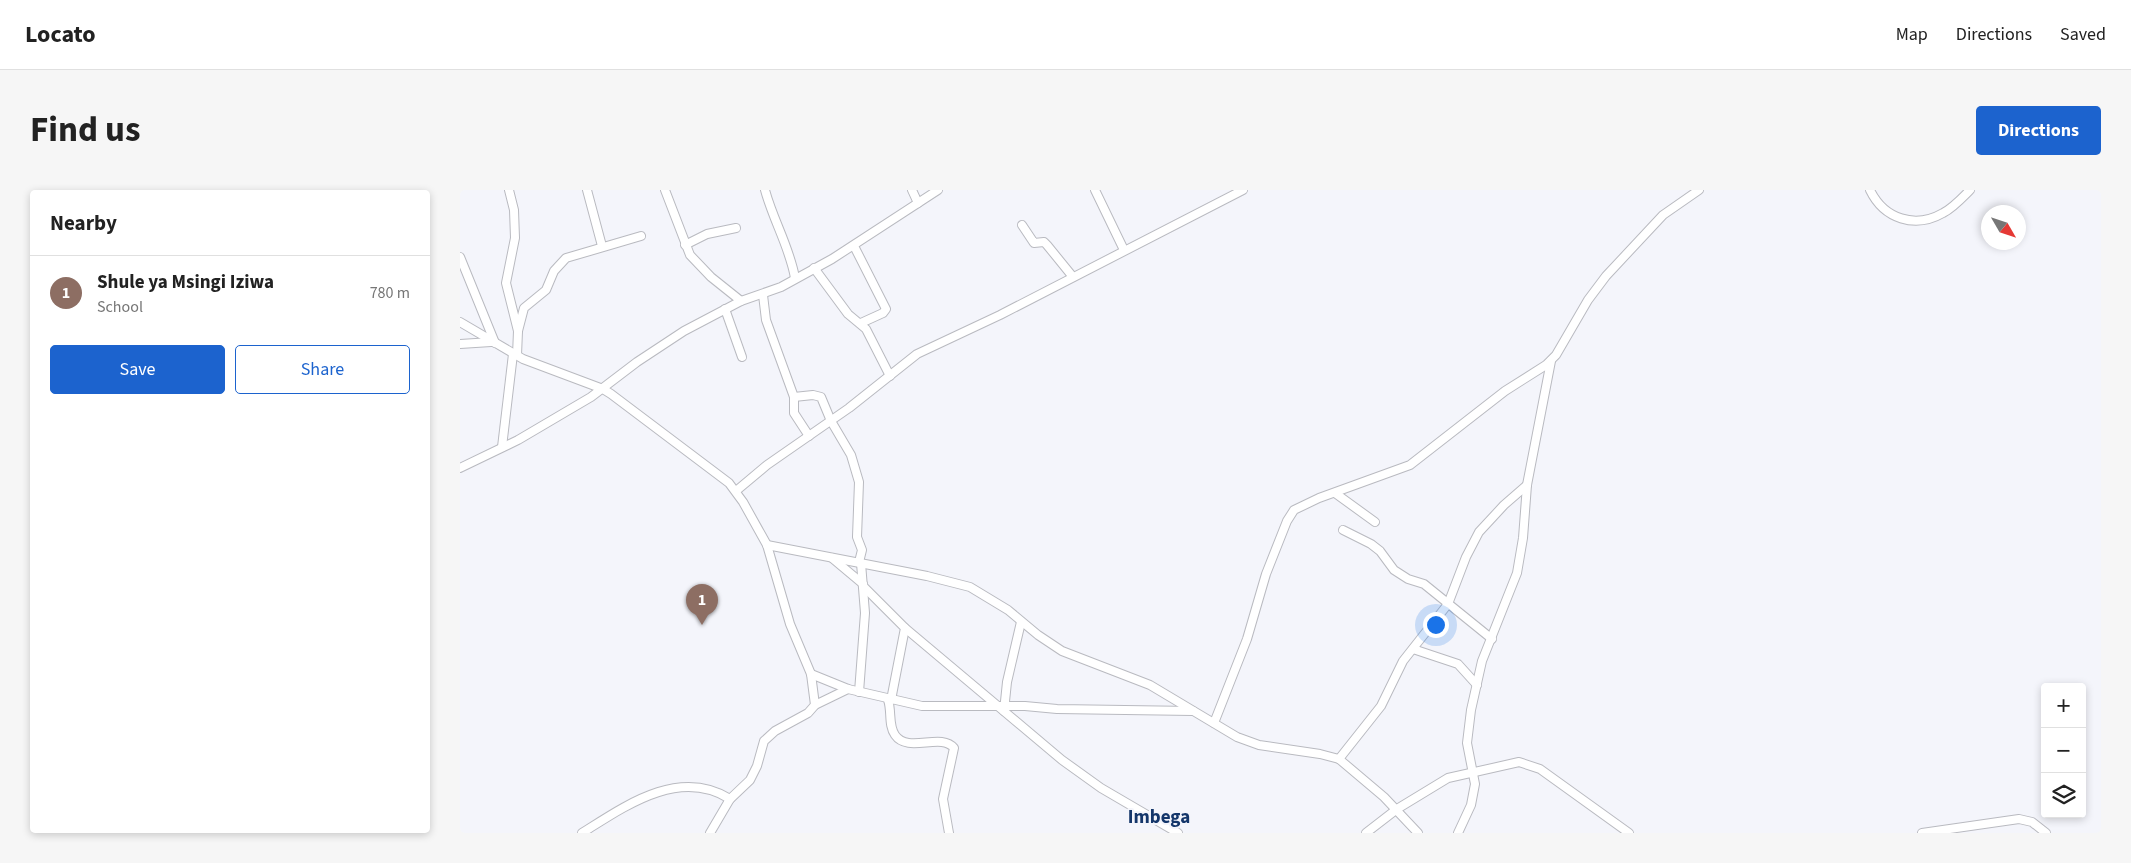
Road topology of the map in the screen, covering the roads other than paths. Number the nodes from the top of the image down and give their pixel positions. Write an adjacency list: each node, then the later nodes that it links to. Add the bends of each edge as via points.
1 (509, 190): 29 (street, via 515,238 506,283)
2 (587, 190): 17 (street)
3 (665, 190): 16 (street)
4 (765, 190): 23 (street, via 791,258)
5 (912, 190): 12 (street)
6 (938, 190): 12 (street)
7 (1095, 190): 19 (street)
8 (1242, 190): 19 (street)
9 (1700, 190): 34 (street, via 1663,215 1606,276)
10 (1870, 190): 11 (street, via 1896,219 1911,222 1941,214)
11 (1970, 190)
12 (918, 203): 18 (street)
13 (1022, 225): 22 (street, via 1034,243 1044,242)
14 (736, 228): 16 (street, via 708,234)
15 (641, 236): 17 (street)
16 (685, 244): 25 (street, via 701,268)
17 (602, 246): 29 (street, via 566,258 560,264 546,290 524,308)
18 (854, 246): 21 (street); 28 (street, via 886,308 883,313)
19 (1124, 250): 22 (street)
20 (460, 257): 30 (street)
21 (814, 268): 23 (street); 28 (street, via 848,314)
22 (1073, 277): 35 (street, via 1000,316 931,346)
23 (795, 278): 24 (street)
24 (762, 295): 25 (street); 37 (street, via 766,320)
25 (741, 300): 26 (street)
26 (725, 309): 33 (street); 36 (street, via 655,350)
27 (460, 322): 30 (street)
28 (861, 323): 35 (street)
29 (518, 331): 32 (street)
30 (493, 343): 31 (street); 32 (street)
31 (460, 344)
32 (515, 355): 36 (street); 40 (street)
33 (742, 357)
34 (1551, 361): 44 (street); 46 (street, via 1410,465)
35 (890, 376): 38 (street)
36 (603, 389): 40 (street); 45 (street, via 709,467)
37 (794, 397): 38 (street, via 820,396); 39 (street, via 794,413)
38 (831, 421): 39 (street); 51 (street, via 851,455 859,482 857,537 862,550)
39 (809, 436): 45 (street, via 766,465)
40 (502, 447): 42 (street)
41 (460, 460): 42 (street)
42 (472, 462): 43 (street)
43 (460, 468)
44 (1527, 485): 53 (street, via 1480,532 1466,557); 56 (street, via 1517,573)
45 (736, 491): 49 (street)
46 (1335, 493): 47 (street); 66 (street, via 1298,507 1287,521)
47 (1375, 522)
48 (1343, 530): 53 (street, via 1371,544 1394,570 1424,584)
49 (767, 545): 50 (street); 58 (street, via 790,624)
50 (831, 557): 51 (street); 52 (street)
51 (860, 563): 52 (street); 54 (street, via 965,585 991,598)
52 (864, 586): 55 (street); 61 (street)
53 (1448, 604): 56 (street); 57 (street)
54 (1021, 622): 64 (street); 65 (street, via 1062,651 1150,685)
55 (905, 628): 62 (street); 64 (street)
56 (1492, 639): 59 (street, via 1482,661)
57 (1412, 649): 59 (street, via 1458,664); 67 (street, via 1381,706)
58 (811, 674): 60 (street); 63 (street)
59 (1477, 685): 68 (street, via 1467,735)
60 (848, 690): 61 (street); 63 (street)
61 (859, 692): 62 (street)
62 (889, 700): 64 (street, via 922,706); 73 (street, via 893,732 900,740 945,742 954,748 944,799)
63 (815, 705): 69 (street, via 808,713 764,740 750,780)
64 (1001, 709): 65 (street); 74 (street, via 1086,778)
65 (1197, 712): 66 (street)
66 (1214, 723): 67 (street, via 1259,745)
67 (1339, 759): 70 (street)
68 (1474, 773): 70 (street, via 1448,778); 77 (street, via 1474,796); 78 (street, via 1519,762 1532,765)
69 (730, 799): 71 (street, via 706,788 664,791 640,798); 72 (street)
70 (1398, 809): 75 (street); 76 (street)
71 (582, 833)
72 (710, 833)
73 (950, 833)
74 (1178, 833)
75 (1366, 833)
76 (1418, 833)
77 (1458, 833)
78 (1629, 833)
79 (1922, 833): 80 (street, via 2019,819 2032,822)
80 (2046, 833)

